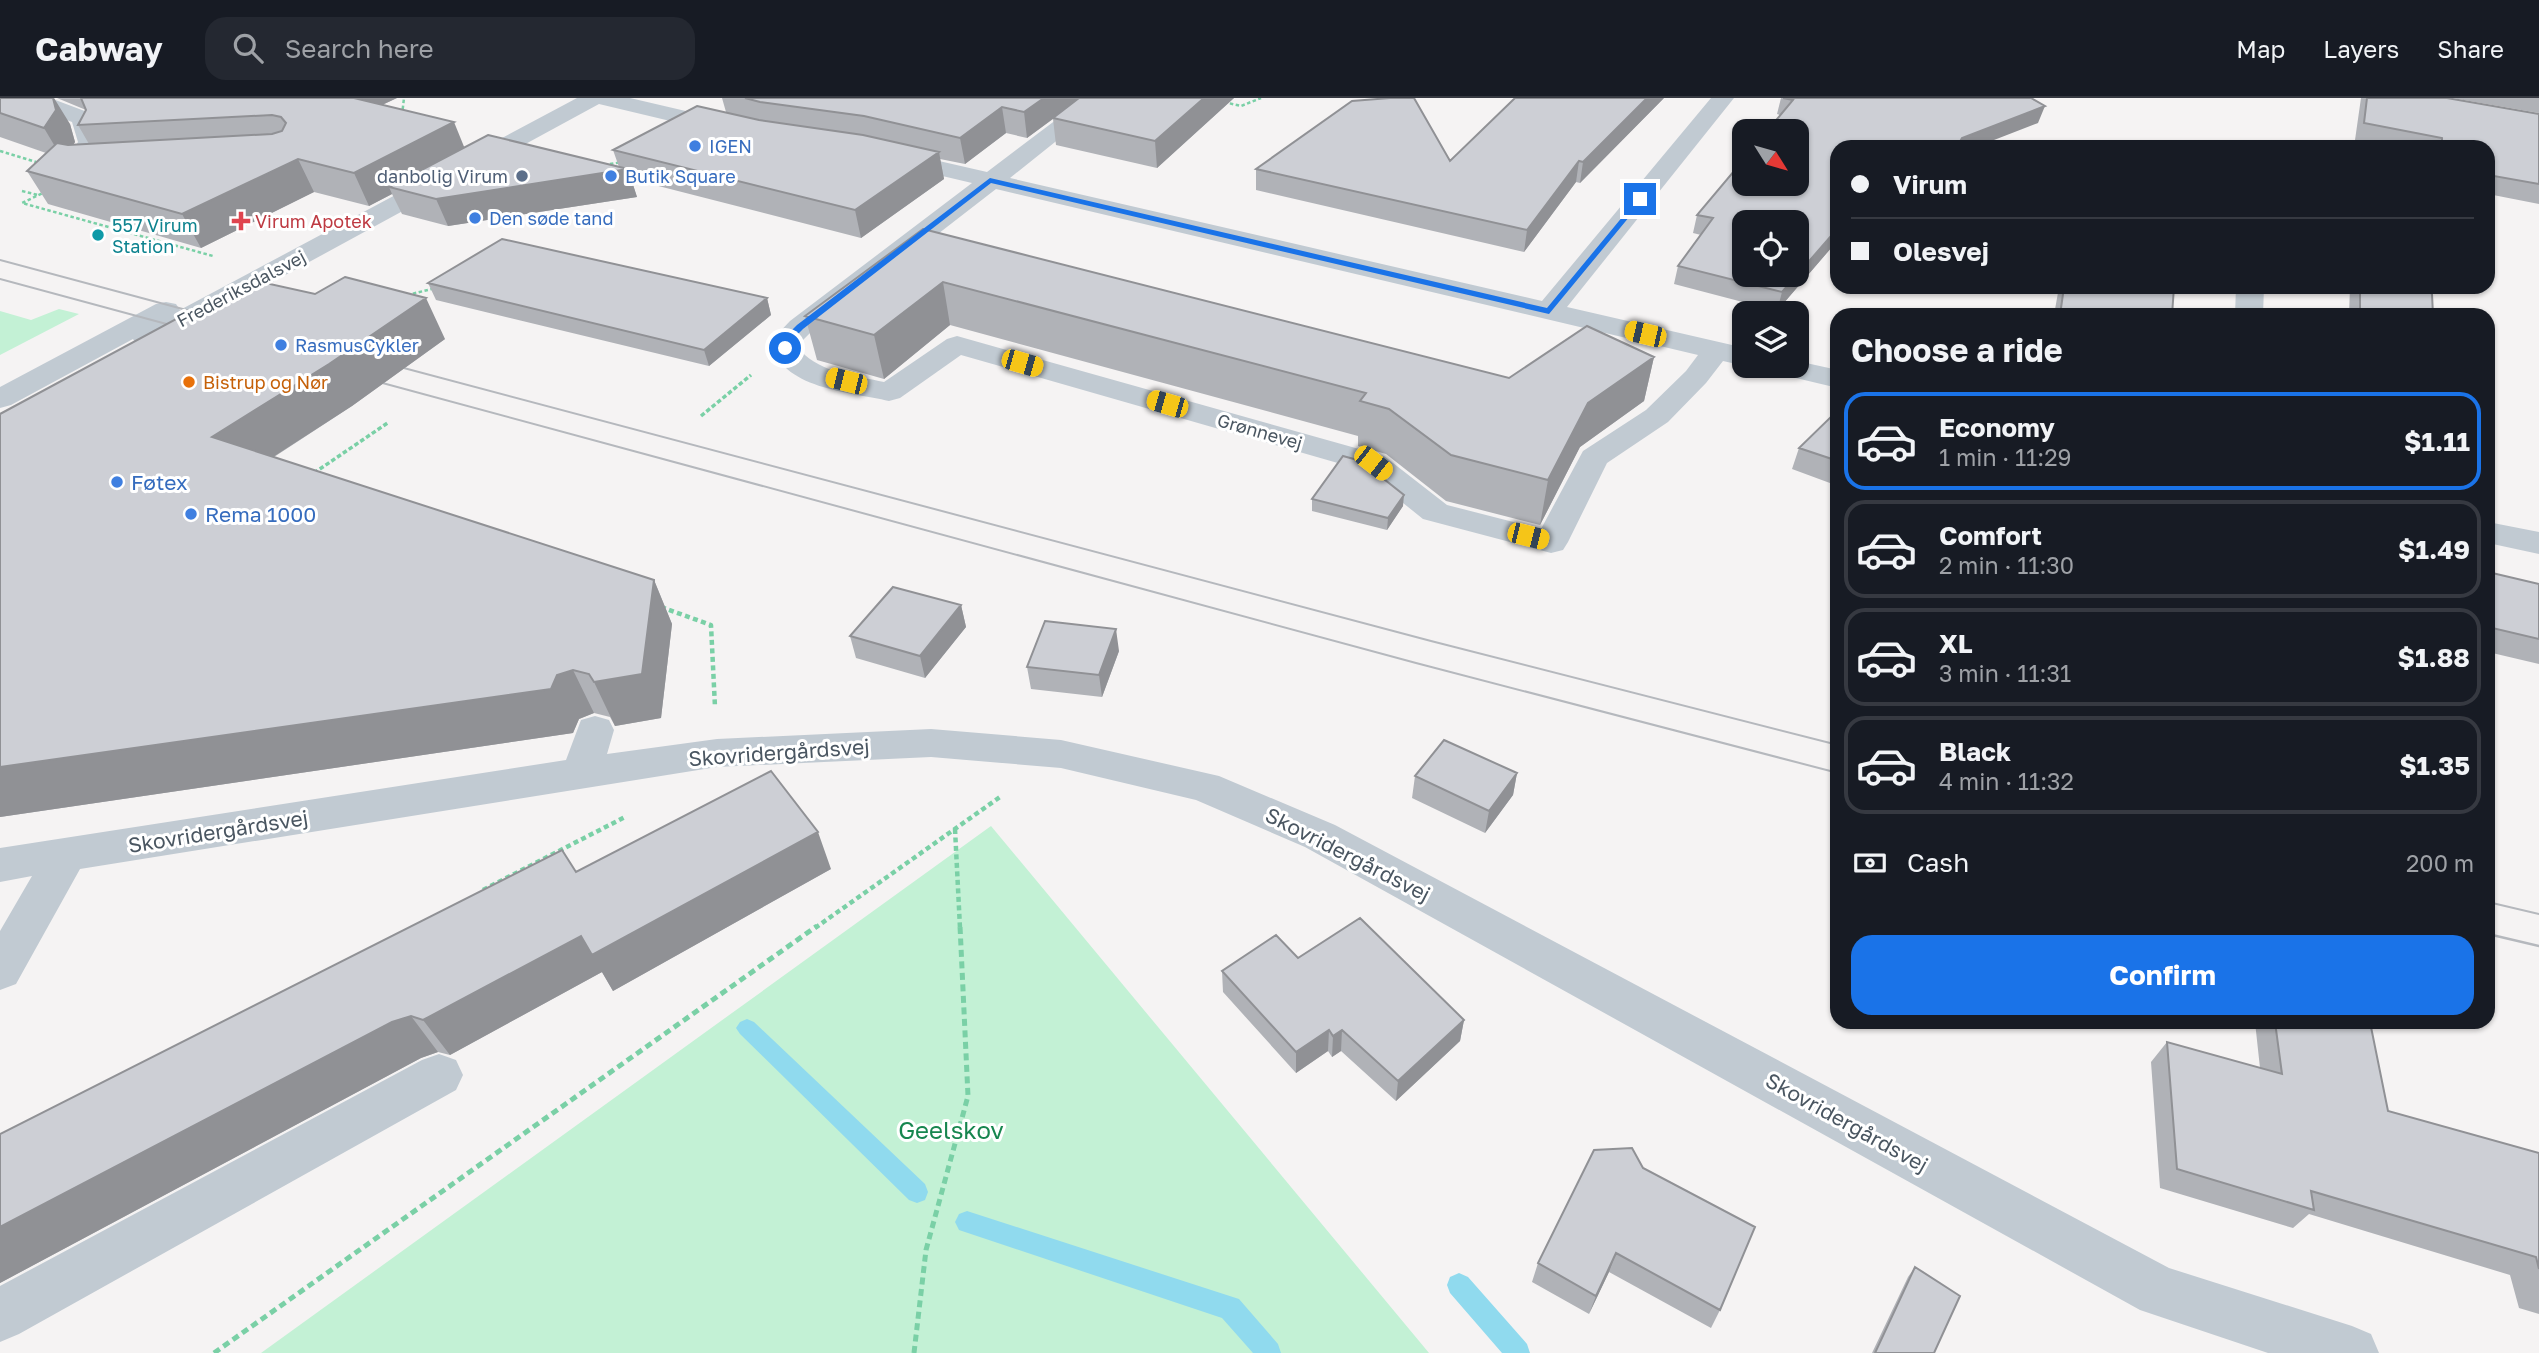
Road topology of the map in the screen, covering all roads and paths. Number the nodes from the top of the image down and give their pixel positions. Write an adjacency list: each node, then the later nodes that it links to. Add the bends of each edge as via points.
1 (30, 98): 15 (street, via 82,118 90,142 78,162 87,168)
2 (404, 98): 11 (path)
3 (567, 98): 28 (street, Frederiksdalsvej)
4 (594, 98): 30 (street, Frederiksdalsvej)
5 (601, 98): 6 (street, via 754,125)
6 (674, 98)
7 (1098, 98): 16 (street)
8 (1261, 98): 10 (path, via 1241,106)
9 (1723, 98): 23 (street)
10 (1218, 101)
11 (401, 122)
12 (0, 151): 14 (path)
13 (870, 152): 16 (street, Grønnevej)
14 (40, 163)
15 (101, 167)
16 (990, 180): 23 (street, Grønnevej); 24 (street, Grønnevej, via 785,341 785,348 803,371 890,391 957,345 1373,463 1435,512 1551,541 1594,458 1657,416 1696,377)
17 (48, 190): 19 (path)
18 (22, 191): 19 (path)
19 (38, 195): 20 (path, via 22,202)
20 (219, 257)
21 (444, 287): 22 (path)
22 (399, 298)
23 (1549, 311): 24 (street, Grønnevej)
24 (1730, 354)
25 (1809, 372): 26 (street)
26 (1830, 377)
27 (738, 385): 29 (path)
28 (0, 399)
29 (701, 416)
30 (0, 418)
31 (389, 422): 32 (path)
32 (312, 474)
33 (2495, 534): 34 (street)
34 (2539, 543)
35 (660, 607): 37 (path, via 711,625)
36 (595, 730): 40 (street)
37 (717, 753): 38 (street, Skovridergårdsvej, via 931,743); 39 (street, Skovridergårdsvej)
38 (1061, 754): 41 (path); 50 (street, Skovridergårdsvej, via 1205,787 1320,836 2159,1291)
39 (650, 762): 40 (street, Skovridergårdsvej); 44 (path, via 646,806)
40 (582, 772): 42 (street, Skovridergårdsvej)
41 (955, 828): 48 (path); 49 (path, via 968,1096 926,1250)
42 (66, 856): 43 (street, Skovridergårdsvej); 45 (street)
43 (0, 865)
44 (472, 896)
45 (0, 971)
46 (439, 1075): 47 (street)
47 (0, 1315)
48 (214, 1353)
49 (914, 1353)
50 (2351, 1353)

